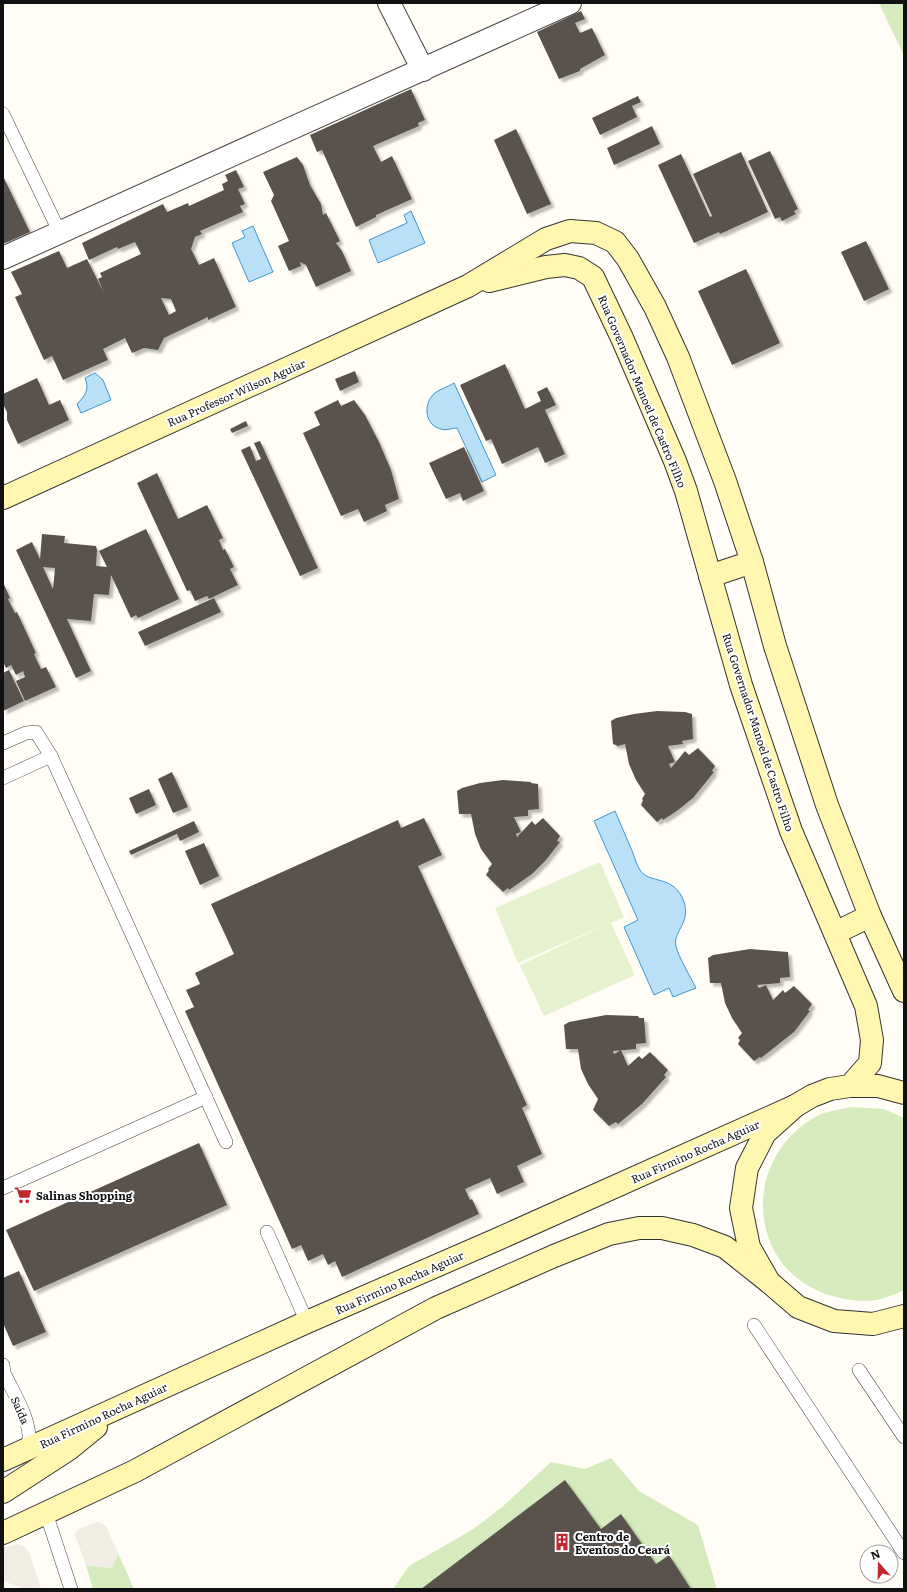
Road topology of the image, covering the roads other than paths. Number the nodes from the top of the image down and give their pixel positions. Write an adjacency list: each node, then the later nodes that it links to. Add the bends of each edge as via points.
1 (389, 3): 3 (street)
2 (570, 3): 3 (street)
3 (423, 70): 5 (street)
4 (3, 114): 5 (lane)
5 (60, 233): 6 (street)
6 (3, 258)
7 (468, 286): 8 (street, Rua Professor Wilson Aguiar); 9 (street, via 546,239 570,232 596,233 615,242 647,293 678,357 725,481); 10 (street, Rua Governador Manoel de Castro Filho, via 546,267 565,265 579,268 593,277 675,461)
8 (3, 498)
9 (752, 562): 10 (street); 14 (street, via 775,646 827,806)
10 (710, 576): 15 (street, Rua Governador Manoel de Castro Filho, via 741,685 791,831)
11 (3, 743): 12 (lane, via 26,733 36,732)
12 (51, 756): 13 (lane); 19 (lane)
13 (3, 778)
14 (870, 916): 15 (street); 16 (street)
15 (835, 933): 17 (street, Rua Governador Manoel de Castro Filho, via 866,1006 872,1040 870,1063)
16 (904, 992)
17 (850, 1086): 18 (street, via 878,1086); 20 (street, via 830,1089)
18 (904, 1092)
19 (206, 1097): 21 (lane); 22 (lane)
20 (795, 1106): 24 (street, via 765,1133 747,1168 741,1208 749,1247); 26 (street, Rua Firmino Rocha Aguiar)
21 (226, 1142)
22 (3, 1188)
23 (267, 1232): 26 (lane)
24 (769, 1282): 25 (street, via 798,1307 834,1321 873,1324); 35 (street, via 725,1247 693,1235 662,1228 639,1228 609,1234 436,1308 135,1471)
25 (904, 1316)
26 (307, 1322): 30 (street, Rua Firmino Rocha Aguiar)
27 (754, 1325): 37 (lane)
28 (3, 1369): 32 (lane, Saída, via 28,1425)
29 (859, 1370): 31 (lane)
30 (122, 1406): 32 (street, Rua Firmino Rocha Aguiar); 34 (street, via 68,1449)
31 (904, 1437)
32 (28, 1449): 33 (street, Rua Firmino Rocha Aguiar)
33 (3, 1460)
34 (3, 1492)
35 (46, 1513): 36 (street); 38 (lane)
36 (3, 1533)
37 (904, 1553)
38 (71, 1589)

